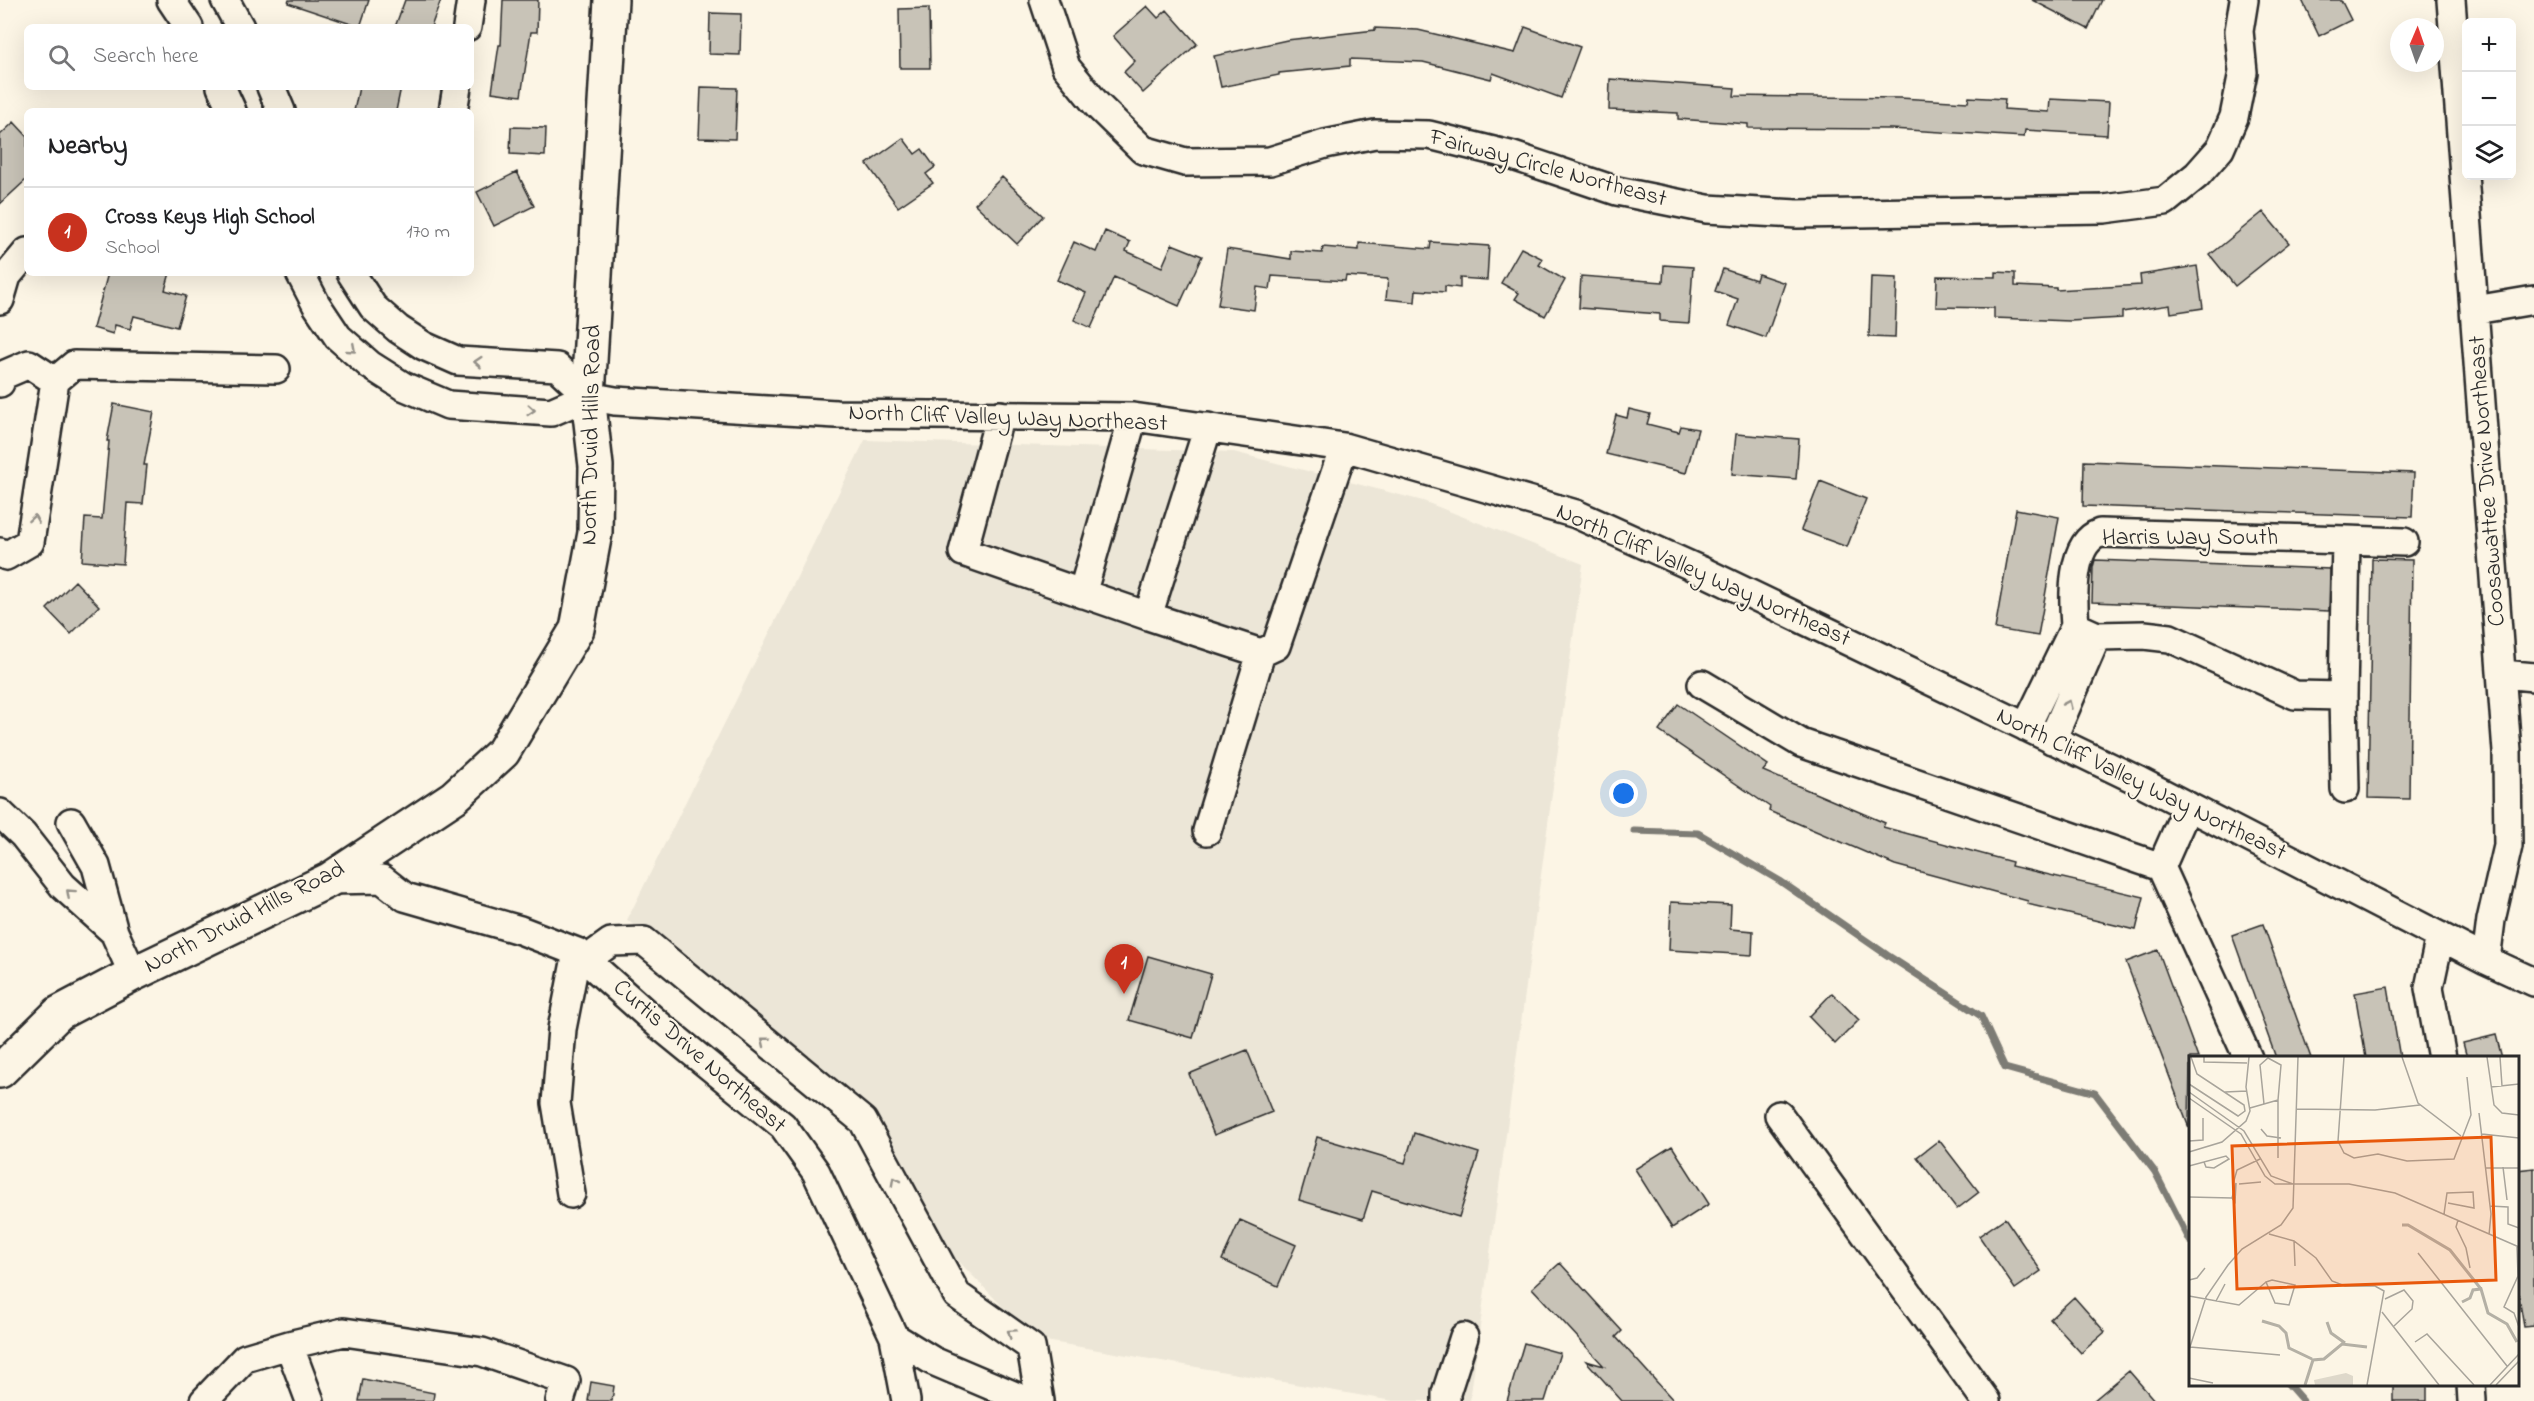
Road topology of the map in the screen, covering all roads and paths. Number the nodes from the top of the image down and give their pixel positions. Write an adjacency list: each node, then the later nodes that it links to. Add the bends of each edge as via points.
1 (171, 0): 8 (street)
2 (225, 0): 9 (street)
3 (471, 0): 10 (street)
4 (611, 0): 26 (main road, North Druid Hills Road)
5 (1044, 0): 6 (street, Fairway Circle Northeast, via 1066,67 1097,105 1143,150 1185,162 1270,161 1375,134 1429,135 1510,155 1617,191 1707,209 1797,214 2104,209 2165,201 2197,175 2220,149 2234,117 2243,72 2240,31)
6 (2244, 0)
7 (2451, 0): 22 (street, Coosawattee Drive Northeast)
8 (187, 24)
9 (238, 24)
10 (467, 24)
11 (222, 90): 14 (street)
12 (272, 90): 15 (street)
13 (456, 90): 16 (street)
14 (231, 108)
15 (280, 108)
16 (454, 108)
17 (24, 256): 20 (street, via 7,276)
18 (302, 276): 26 (street, one-way to 26, via 338,337 370,365 403,386 448,405 550,412)
19 (353, 276): 26 (street, one-way to 19, via 556,367 458,361 424,346 373,307)
20 (0, 300)
21 (2534, 300): 22 (street)
22 (2475, 309): 38 (street, Coosawattee Drive Northeast)
23 (276, 369): 25 (street, via 74,365)
24 (0, 375): 25 (street, via 29,364)
25 (55, 381): 33 (street, one-way to 25, via 6,556 30,542)
26 (588, 396): 27 (street, North Cliff Valley Way Northeast, via 836,414); 50 (main road, North Druid Hills Road, via 596,466 595,533 577,629 503,752 454,797)
27 (1000, 415): 28 (street, North Cliff Valley Way Northeast); 34 (street, via 963,552)
28 (1133, 417): 29 (street, North Cliff Valley Way Northeast); 34 (street)
29 (1208, 427): 30 (street, North Cliff Valley Way Northeast); 35 (street)
30 (1344, 447): 37 (street, via 1276,646); 42 (street, North Cliff Valley Way Northeast, via 1576,514)
31 (2346, 540): 32 (street, Harris Way South); 36 (street, Harris Way South, via 2100,533 2084,546 2074,580); 41 (street)
32 (2404, 542)
33 (0, 552)
34 (1082, 594): 35 (street)
35 (1148, 616): 37 (street)
36 (2086, 631): 41 (street, via 2170,638 2295,695); 42 (street, Harris Way South); 43 (street, Harris Way South, one-way to 36)
37 (1261, 653): 48 (street)
38 (2502, 674): 39 (street); 54 (street, Coosawattee Drive Northeast, via 2508,752 2508,846)
39 (2534, 677)
40 (1702, 684): 49 (street, via 1801,743)
41 (2343, 696): 44 (street)
42 (2026, 727): 43 (street, North Cliff Valley Way Northeast)
43 (2052, 740): 45 (street, North Cliff Valley Way Northeast)
44 (2345, 789)
45 (2188, 806): 49 (street); 52 (street, North Cliff Valley Way Northeast)
46 (0, 813): 51 (street, one-way to 46, via 63,886 23,835)
47 (71, 822): 51 (street, via 96,866)
48 (1207, 831)
49 (2161, 867): 57 (street)
50 (329, 880): 53 (street, Curtis Drive Northeast, via 382,879 405,897 520,930); 55 (main road, North Druid Hills Road)
51 (114, 932): 55 (street)
52 (2440, 936): 54 (street, North Cliff Valley Way Northeast); 58 (street, via 2429,988)
53 (582, 956): 61 (street, via 562,1029 556,1103); 62 (street, Curtis Drive Northeast, via 783,1126 816,1172); 71 (street, one-way to 53, via 1031,1347 957,1295 863,1121 644,941 611,942)
54 (2486, 960): 56 (street, North Cliff Valley Way Northeast)
55 (133, 974): 59 (main road, North Druid Hills Road, via 59,1013)
56 (2534, 982)
57 (2247, 1056)
58 (2442, 1056)
59 (0, 1071)
60 (1779, 1114): 73 (street)
61 (571, 1194)
62 (894, 1337): 69 (street, Curtis Drive Northeast); 70 (street, via 933,1361)
63 (1464, 1337): 72 (street)
64 (289, 1345): 66 (street, via 245,1358); 67 (street); 68 (street, via 344,1332 482,1352 566,1381)
65 (2471, 1386): 74 (street)
66 (204, 1401)
67 (310, 1401)
68 (560, 1401)
69 (906, 1401)
70 (1027, 1401)
71 (1040, 1401)
72 (1446, 1401)
73 (1986, 1401)
74 (2472, 1401)

